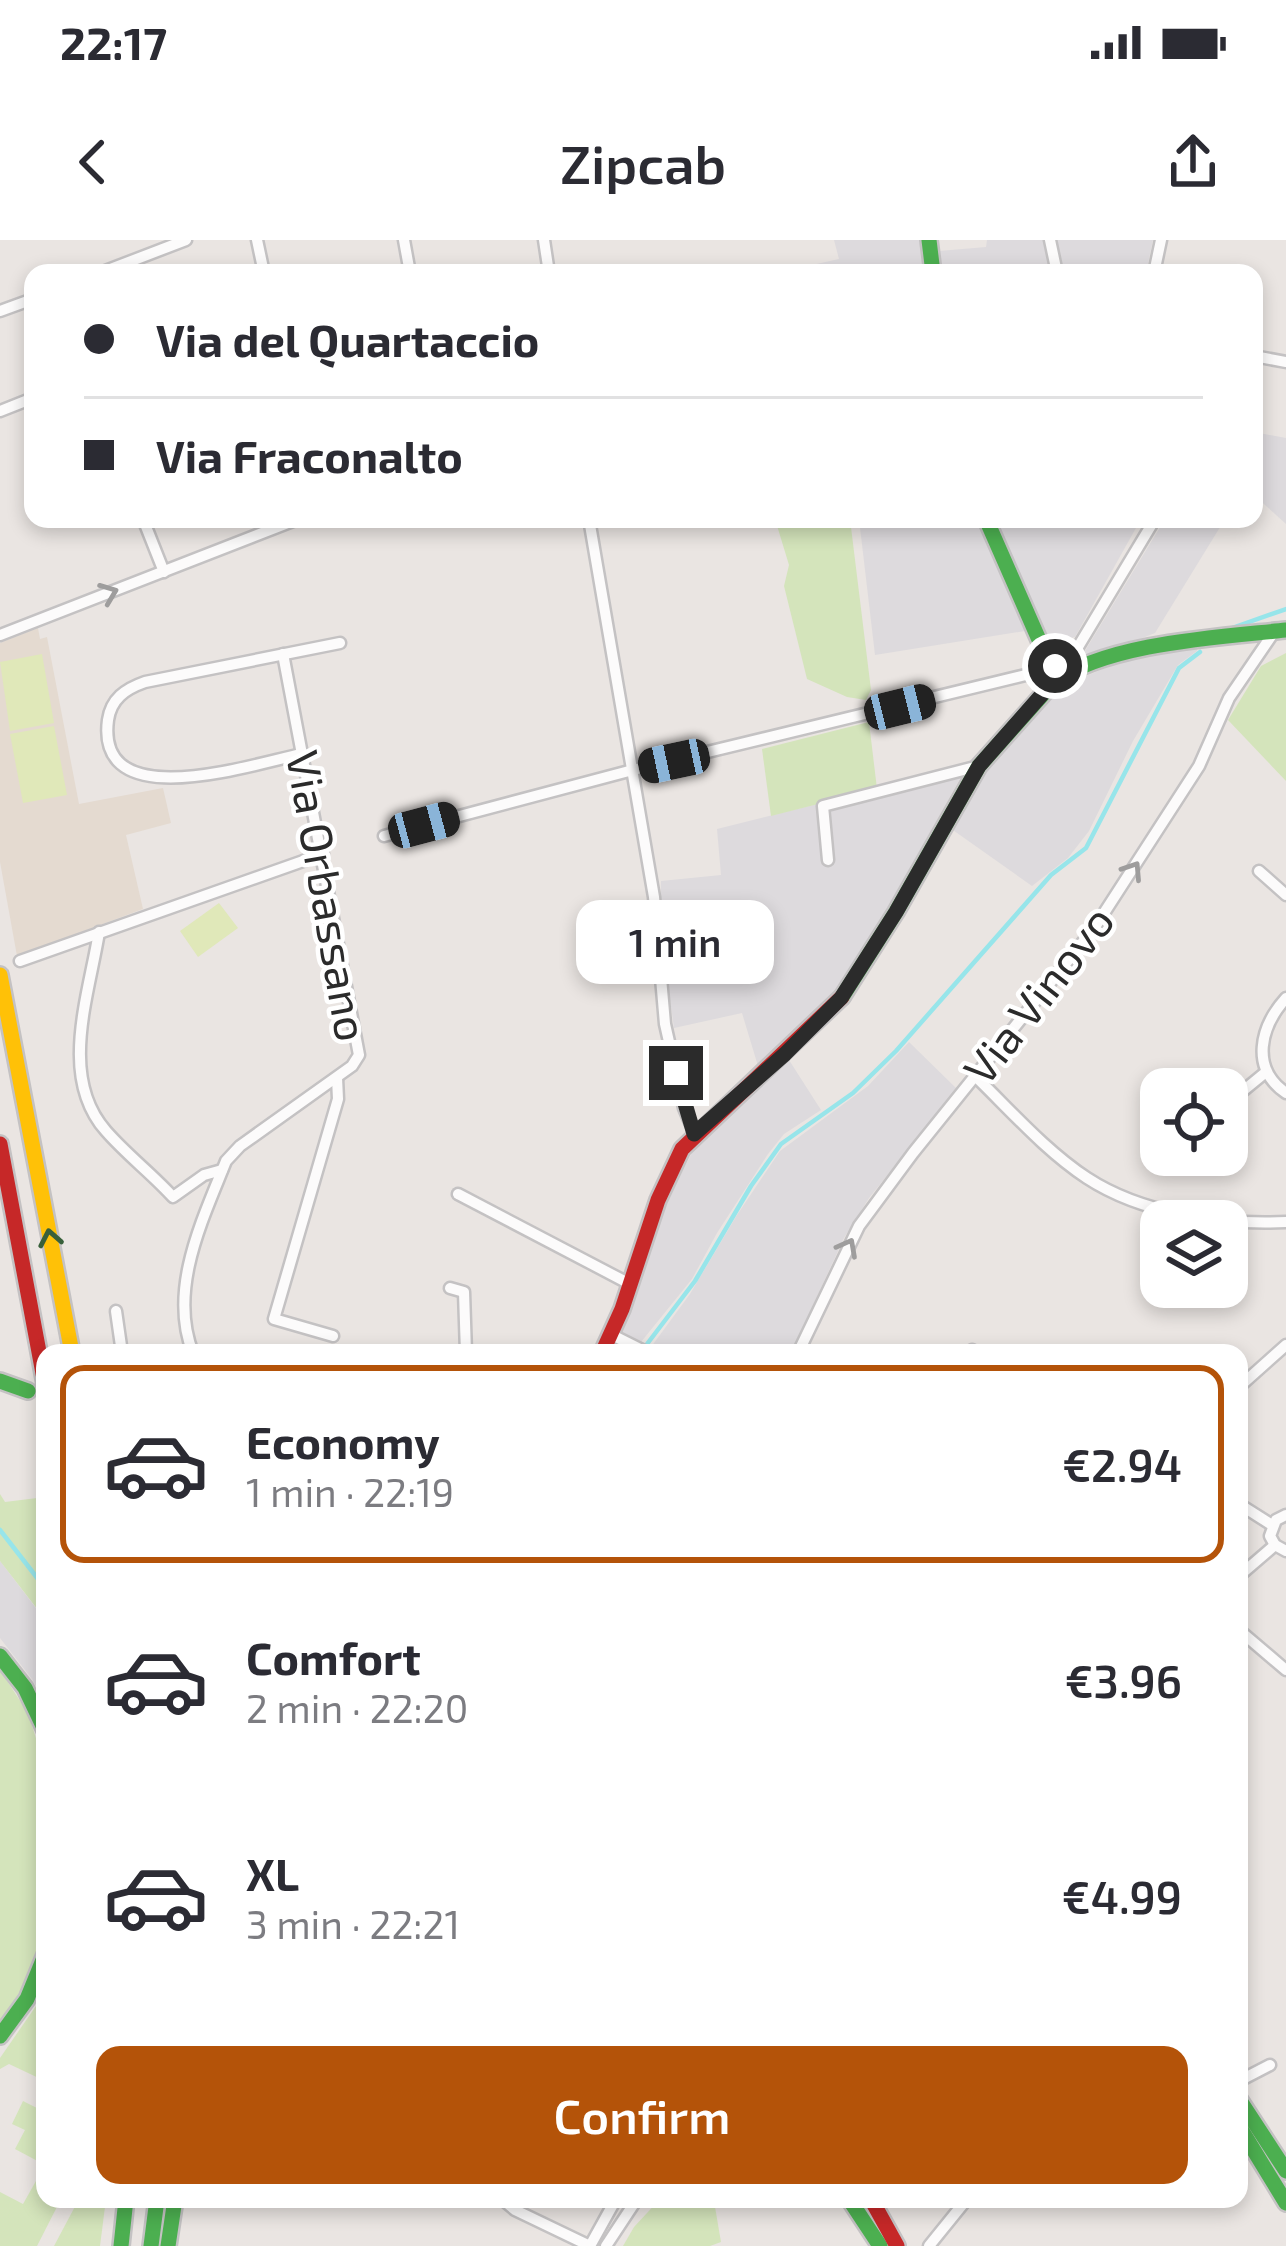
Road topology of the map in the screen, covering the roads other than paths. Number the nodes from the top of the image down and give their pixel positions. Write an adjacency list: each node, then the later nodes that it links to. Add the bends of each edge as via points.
1 (186, 240): 2 (street)
2 (123, 264)
3 (147, 528): 8 (street)
4 (275, 528): 8 (street)
5 (590, 528): 16 (street)
6 (990, 528): 13 (main road, via 1047,658)
7 (1150, 528): 13 (street)
8 (164, 572): 10 (street, one-way to 8)
9 (1280, 631): 13 (main road, via 1154,645); 27 (street, Via Vinovo, one-way to 9, via 1120,889 1198,766 1229,698)
10 (0, 635)
11 (340, 643): 12 (street)
12 (283, 654): 14 (street, Via Orbassano); 14 (street, via 130,687 112,706 109,738 122,765 154,780)
13 (1066, 673): 15 (main road); 16 (street, via 1038,672)
14 (302, 754): 18 (street, Via Orbassano)
15 (979, 766): 19 (street, via 823,806); 31 (main road, via 841,998)
16 (629, 771): 17 (street); 31 (street, via 654,896 665,1024)
17 (384, 836)
18 (323, 854): 22 (street); 28 (street, Via Orbassano, via 359,1051)
19 (828, 860)
20 (1259, 871): 21 (street)
21 (1286, 895)
22 (99, 932): 23 (street); 33 (street, via 79,1063 88,1104 173,1197)
23 (20, 962)
24 (0, 975): 42 (main road, one-way to 24)
25 (1286, 998): 26 (street, via 1266,1029)
26 (1266, 1072): 29 (street); 30 (street)
27 (976, 1077): 35 (street, via 1056,1154 1106,1189 1172,1211); 48 (street, Via Vinovo, one-way to 27, via 859,1226)
28 (337, 1078): 33 (street, Via Orbassano, via 235,1150); 40 (street, via 338,1099 274,1319)
29 (1248, 1087)
30 (1286, 1093)
31 (694, 1134): 36 (main road, via 663,1187)
32 (0, 1144): 41 (main road)
33 (222, 1170): 44 (street, Via Orbassano, via 184,1291)
34 (458, 1194): 36 (street)
35 (1286, 1222)
36 (630, 1284): 39 (main road)
37 (450, 1288): 45 (street, via 464,1292)
38 (116, 1311): 43 (street)
39 (612, 1335): 46 (main road); 47 (street)
40 (333, 1336)
41 (38, 1344)
42 (69, 1344)
43 (121, 1344)
44 (191, 1344)
45 (466, 1344)
46 (607, 1344)
47 (631, 1344)
48 (802, 1344)
49 (1286, 1345): 50 (street)
50 (1248, 1379)
51 (0, 1381): 52 (main road)
52 (28, 1391)
53 (1248, 1510): 55 (street)
54 (1286, 1515): 55 (street)
55 (1272, 1525): 56 (street)
56 (1280, 1548): 57 (street)
57 (1248, 1570)
58 (1248, 1638): 60 (street)
59 (0, 1656): 61 (main road)
60 (1286, 1670)
61 (36, 1709)
62 (36, 1977): 63 (main road)
63 (0, 2036)
64 (1270, 2065): 65 (street)
65 (1248, 2076)
66 (1248, 2113): 68 (main road)
67 (1248, 2141): 69 (main road)
68 (1286, 2171)
69 (1286, 2203)
70 (125, 2208): 79 (main road)
71 (156, 2208): 80 (main road)
72 (174, 2208): 81 (main road)
73 (513, 2208): 82 (street)
74 (611, 2208): 82 (street)
75 (631, 2208): 83 (street)
76 (856, 2208): 84 (main road)
77 (876, 2208): 85 (main road)
78 (960, 2208): 86 (street)
79 (121, 2246)
80 (151, 2246)
81 (168, 2246)
82 (590, 2246)
83 (606, 2246)
84 (880, 2246)
85 (898, 2246)
86 (928, 2246)

